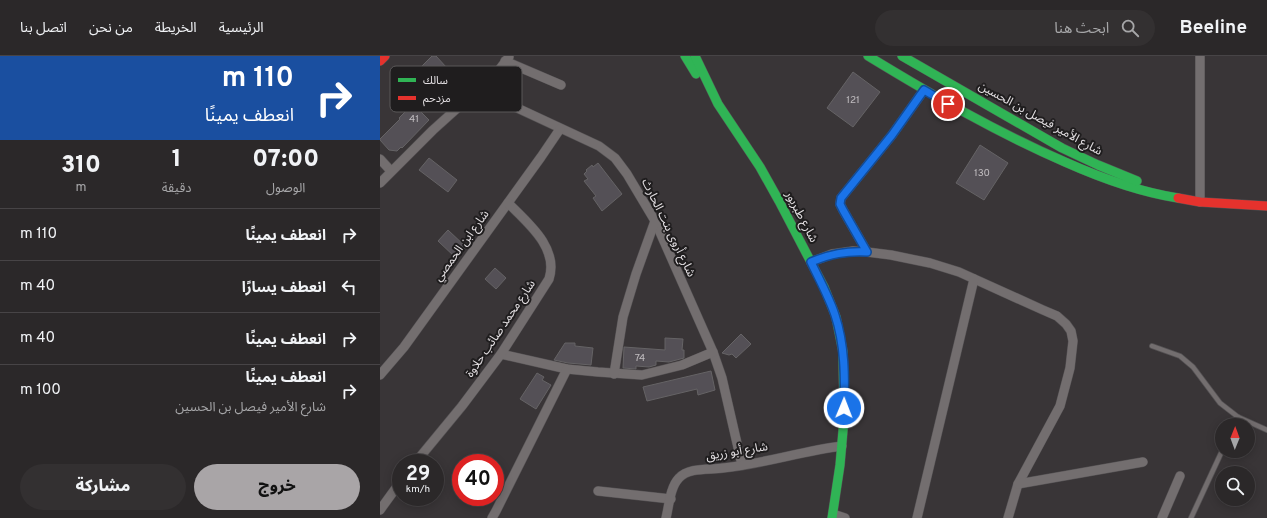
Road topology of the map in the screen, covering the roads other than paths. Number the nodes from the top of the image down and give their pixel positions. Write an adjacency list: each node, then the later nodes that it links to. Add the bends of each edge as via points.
1 (385, 56): 8 (street)
2 (685, 56): 11 (street, شارع طبربور, via 706,92)
3 (695, 56): 11 (street, شارع طبربور)
4 (868, 56): 10 (street, شارع الأمير فيصل بن الحسين)
5 (902, 56): 12 (street, شارع الأمير فيصل بن الحسين)
6 (1200, 56): 20 (street)
7 (507, 58): 9 (street)
8 (380, 60)
9 (561, 85)
10 (924, 90): 15 (street, شارع الأمير فيصل بن الحسين); 25 (street, via 840,201)
11 (718, 104): 26 (street, شارع طبربور, via 766,177)
12 (986, 104): 15 (street); 20 (street, شارع الأمير فيصل بن الحسين, via 1062,148 1104,168 1146,184)
13 (522, 110): 16 (street, شارع أروى بنت الحارث)
14 (453, 112): 18 (street)
15 (974, 117): 20 (street, شارع الأمير فيصل بن الحسين, via 1030,148 1097,176 1152,193)
16 (560, 128): 22 (street, شارع ابن الحمصي); 24 (street, شارع أروى بنت الحارث, via 599,146 615,158)
17 (380, 159): 18 (street)
18 (391, 171): 19 (street)
19 (380, 183)
20 (1200, 198): 21 (street, شارع الأمير فيصل بن الحسين); 23 (street, شارع الأمير فيصل بن الحسين)
21 (1267, 199)
22 (508, 203): 30 (street, شارع محمد صائب حلاوة, via 548,249 551,272); 33 (street, شارع ابن الحمصي, via 404,347)
23 (1267, 206)
24 (655, 221): 29 (street, شارع أروى بنت الحارث); 32 (street, via 623,317)
25 (867, 252): 26 (street, via 842,252); 27 (street, via 930,263)
26 (811, 262): 36 (street, شارع طبربور, via 831,303 841,339 844,375)
27 (974, 279): 42 (street, via 1057,316 1071,331 1073,341 1070,368 1060,406); 51 (street)
28 (1152, 346): 34 (lane, via 1180,356 1194,367 1220,403)
29 (713, 352): 32 (street, via 655,373); 40 (street, شارع أروى بنت الحارث, via 727,397)
30 (501, 354): 31 (street); 37 (street, شارع محمد صائب حلاوة)
31 (567, 369): 32 (street); 48 (street)
32 (614, 374)
33 (380, 375)
34 (1238, 417): 35 (lane)
35 (1267, 430)
36 (842, 446): 40 (street, شارع أبو زريق, via 804,451); 47 (street, شارع طبربور)
37 (422, 454)
38 (1219, 458): 54 (lane)
39 (1143, 462): 42 (street)
40 (742, 465): 45 (street, شارع أبو زريق, via 686,472 674,485)
41 (1180, 476): 53 (street)
42 (1018, 484): 52 (street)
43 (598, 491): 45 (street)
44 (392, 493): 46 (street)
45 (671, 499): 49 (street, شارع أبو زريق)
46 (380, 510)
47 (832, 516): 50 (street)
48 (492, 518)
49 (666, 518)
50 (845, 518)
51 (918, 518)
52 (1008, 518)
53 (1162, 518)
54 (1191, 518)

